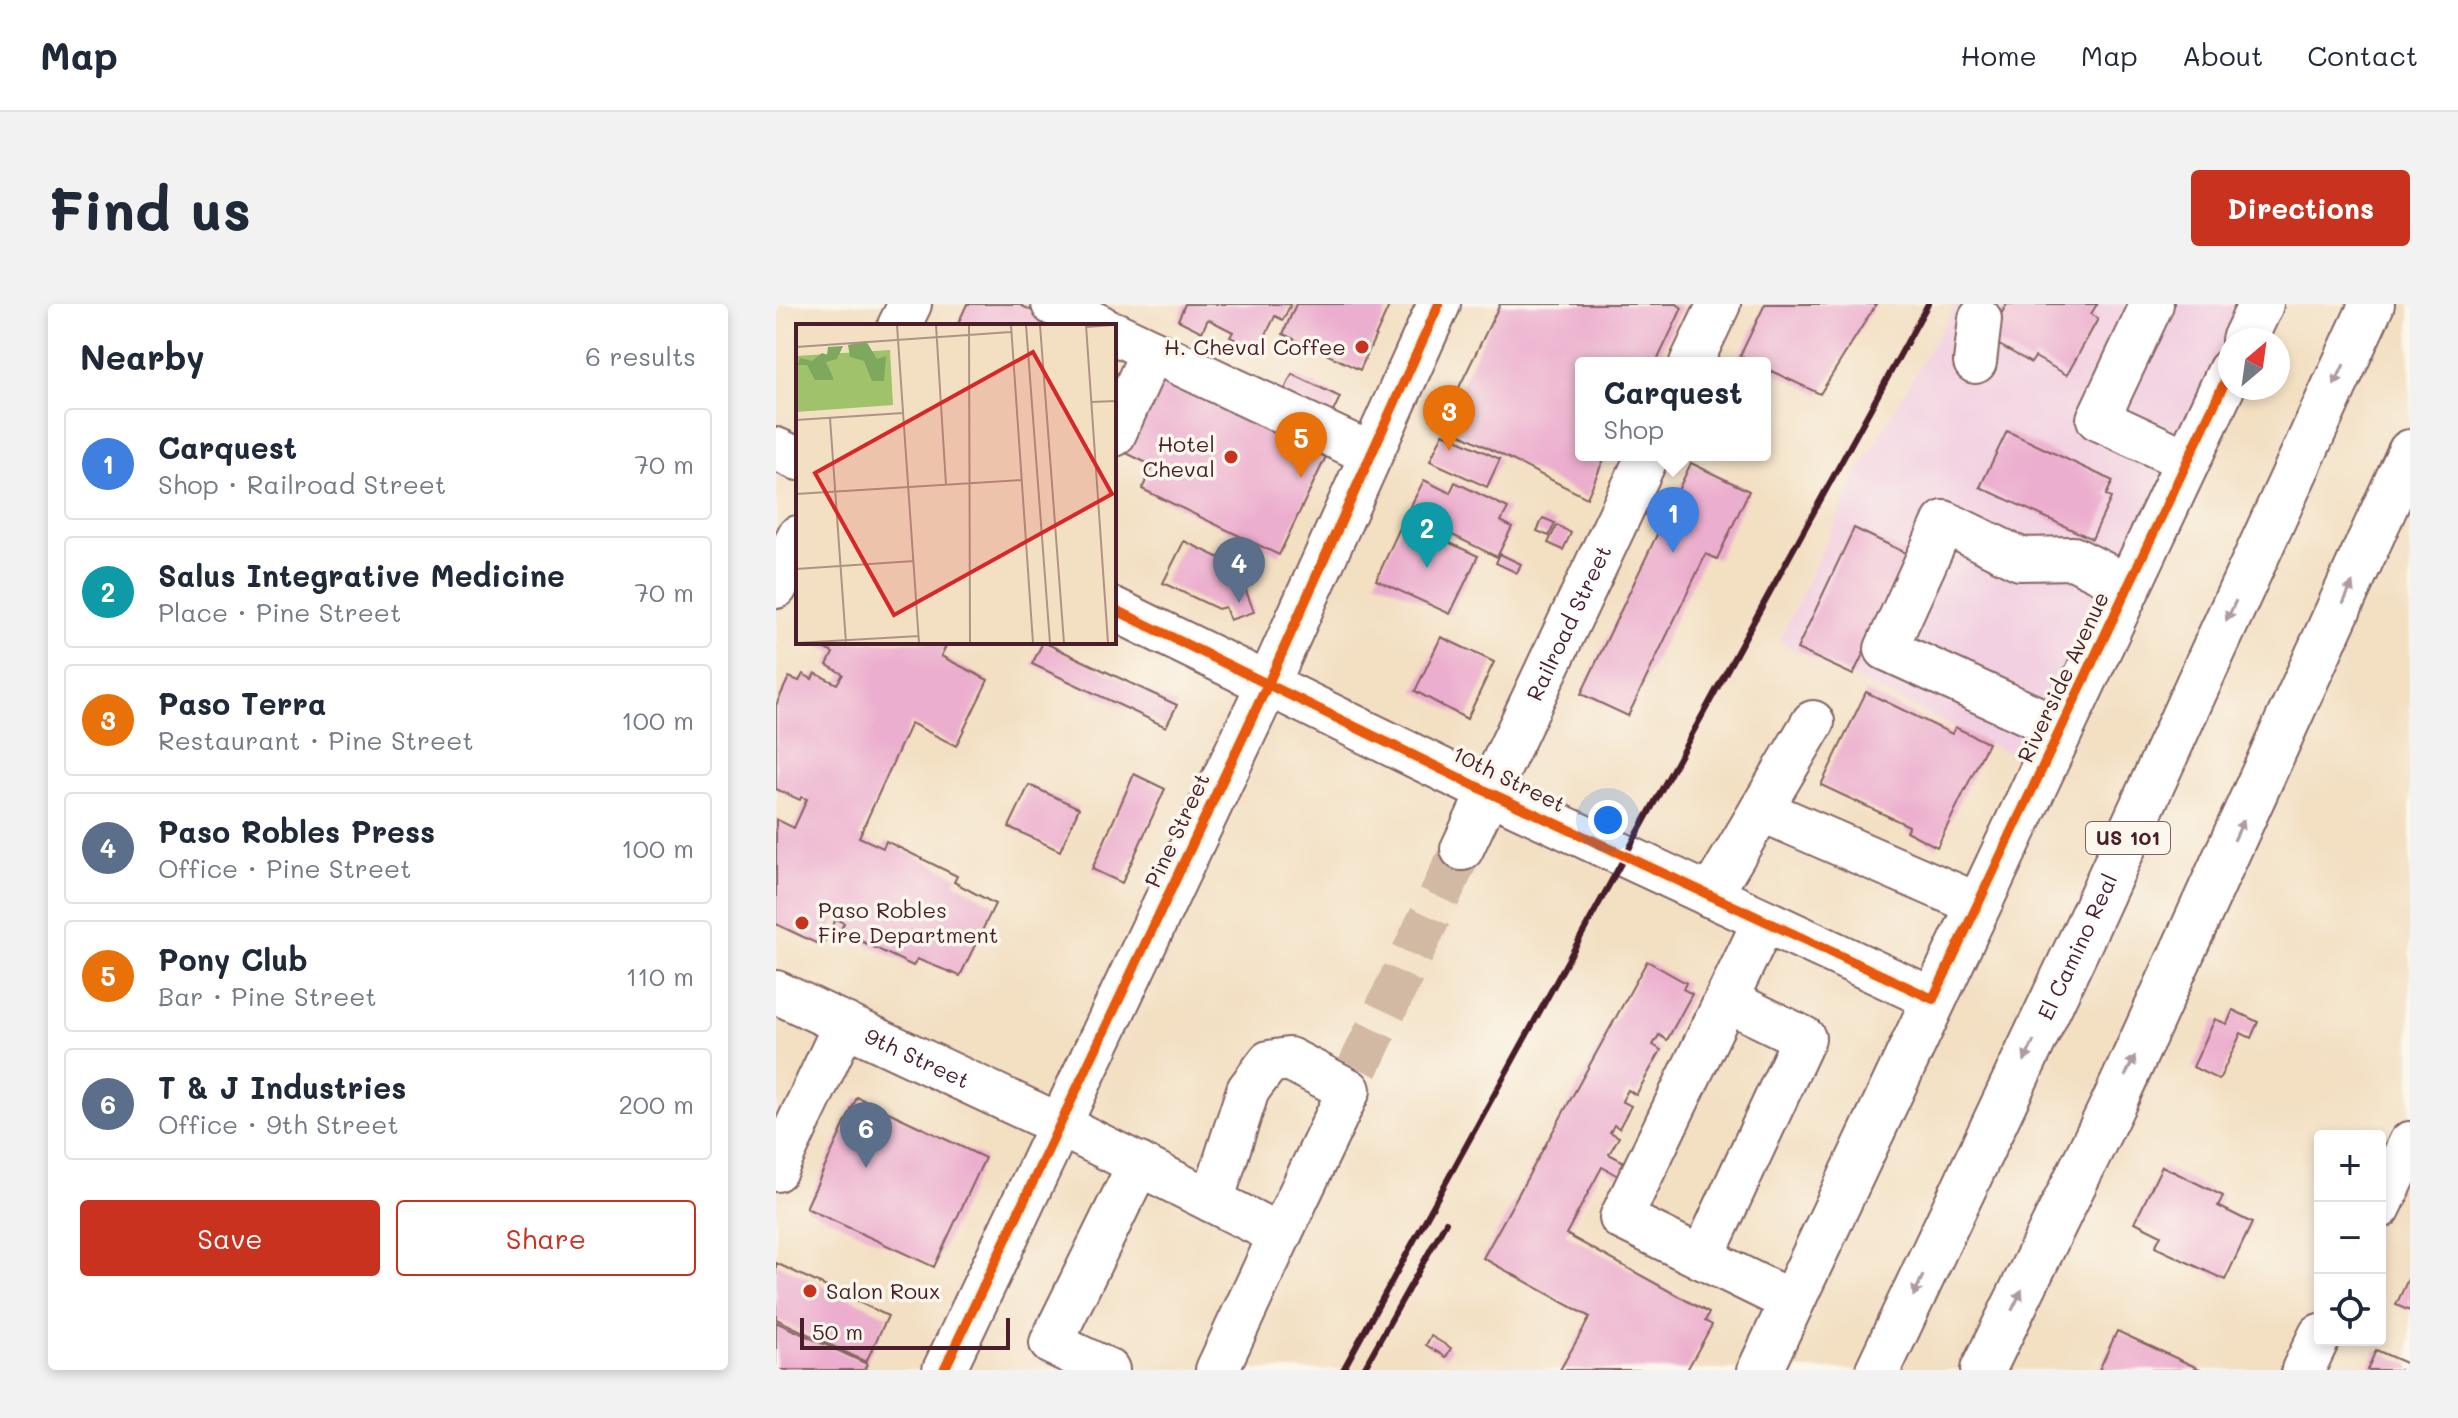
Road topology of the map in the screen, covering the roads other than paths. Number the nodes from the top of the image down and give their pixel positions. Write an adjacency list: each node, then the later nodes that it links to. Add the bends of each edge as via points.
1 (910, 304): 9 (street)
2 (1053, 304): 10 (street)
3 (1439, 304): 20 (street, Pine Street)
4 (1719, 304): 14 (street)
5 (2152, 304): 23 (street, via 2098,419)
6 (2261, 304): 11 (main road)
7 (2372, 304): 55 (main road, El Camino Real / US 101, one-way to 55)
8 (1980, 319): 15 (street)
9 (900, 324)
10 (1096, 324)
11 (2250, 328)
12 (1116, 334): 13 (street)
13 (1152, 351): 17 (street); 20 (street)
14 (1694, 357)
15 (1975, 362)
16 (2218, 397): 23 (main road, Riverside Avenue)
17 (1116, 431)
18 (776, 449): 21 (street)
19 (2410, 452): 56 (main road, one-way to 19, via 2115,1100)
20 (1371, 454): 28 (street, Pine Street)
21 (796, 458)
22 (1645, 461): 31 (street, Railroad Street)
23 (2188, 461): 25 (main road, Riverside Avenue)
24 (796, 542): 26 (street)
25 (2129, 586): 30 (main road, Riverside Avenue); 30 (street, via 2073,558 2020,559 1944,522 1886,649)
26 (776, 587)
27 (1116, 610): 28 (street, 10th Street)
28 (1267, 686): 31 (street, 10th Street); 41 (street, Pine Street)
29 (1813, 722): 32 (street)
30 (2061, 729): 35 (main road, Riverside Avenue)
31 (1488, 792): 33 (street, Railroad Street); 34 (street, 10th Street)
32 (1761, 810): 34 (street); 35 (street)
33 (1462, 849)
34 (1710, 896): 36 (street, 10th Street)
35 (1977, 904): 38 (main road, Riverside Avenue)
36 (1764, 921): 38 (street, 10th Street); 39 (street)
37 (776, 992): 40 (street, 9th Street)
38 (1933, 999): 49 (main road, Riverside Avenue)
39 (1726, 1000): 48 (street, via 1804,1038); 48 (street, via 1621,1218)
40 (845, 1024): 41 (street, 9th Street); 44 (street)
41 (1060, 1125): 43 (street, 9th Street); 51 (street, Pine Street)
42 (2410, 1143): 46 (street)
43 (1139, 1164): 45 (street, 9th Street); 52 (street, via 1051,1343)
44 (776, 1170)
45 (1212, 1201): 47 (street, 9th Street); 47 (street, via 1248,1090 1269,1062 1289,1059 1354,1079)
46 (2382, 1202)
47 (1280, 1235): 53 (street)
48 (1702, 1258): 49 (street)
49 (1792, 1302): 54 (main road, Riverside Avenue)
50 (2315, 1346): 57 (street)
51 (944, 1370)
52 (1108, 1370)
53 (1217, 1370)
54 (1760, 1370)
55 (1878, 1370)
56 (1983, 1370)
57 (2303, 1370)

